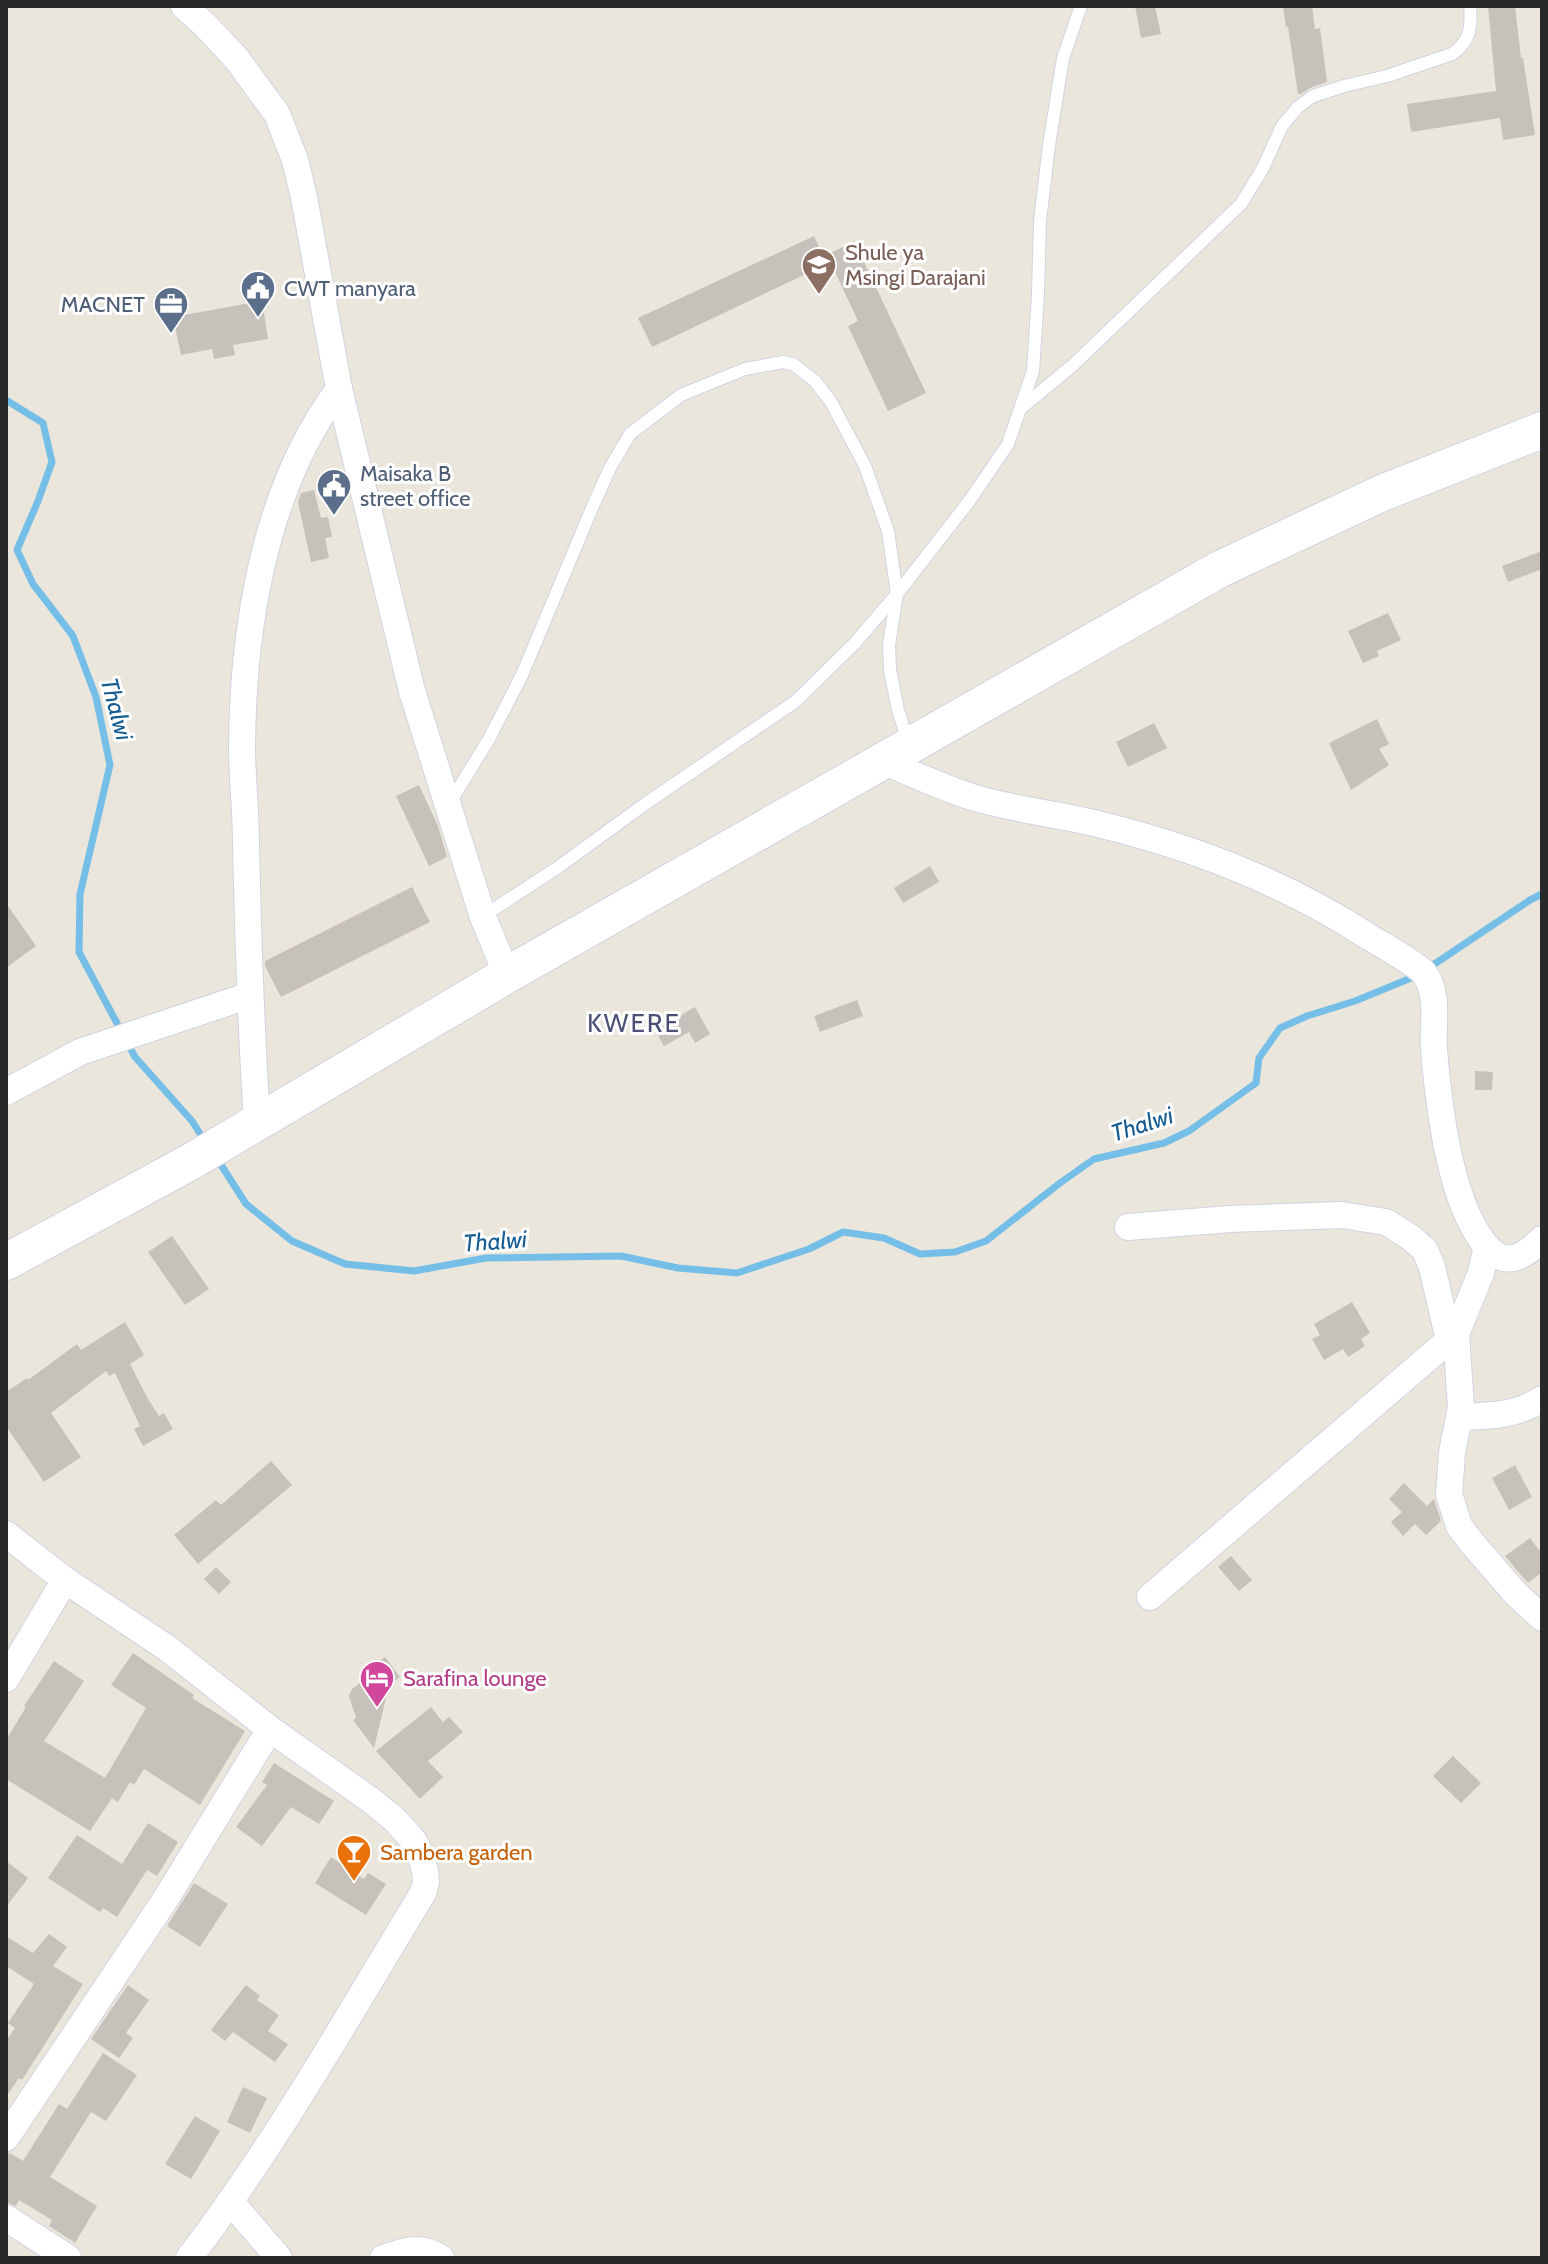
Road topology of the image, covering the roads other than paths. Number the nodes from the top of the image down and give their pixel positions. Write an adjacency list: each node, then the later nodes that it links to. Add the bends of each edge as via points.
1 (184, 6): 4 (street, via 236,58 277,114 304,197)
2 (1081, 6): 5 (lane, via 1063,58 1049,145 1033,371)
3 (1470, 6): 5 (lane, via 1470,32 1452,54 1313,96 1298,107 1282,126 1241,204)
4 (339, 389): 9 (street, via 412,691); 12 (street, via 293,470 273,525 253,617 242,747)
5 (1021, 408): 7 (lane, via 1001,455)
6 (1542, 430): 8 (street, via 1382,493 1220,569)
7 (897, 594): 8 (lane, via 889,645 898,710); 9 (lane, via 888,531 865,466 815,381 783,362 745,369 681,395 623,445 522,675); 10 (lane, via 796,701)
8 (895, 753): 11 (street); 17 (street, via 972,797 1102,825 1219,863 1303,899 1423,972 1431,987 1442,1115 1454,1173 1466,1214)
9 (448, 806): 10 (street)
10 (483, 917): 11 (street)
11 (507, 975): 14 (street)
12 (250, 995): 13 (street, via 80,1052); 14 (street)
13 (6, 1092)
14 (243, 1130): 18 (street)
15 (1128, 1227): 19 (street, via 1342,1215 1386,1222 1425,1250)
16 (1542, 1239): 17 (street, via 1519,1258 1506,1259)
17 (1487, 1247): 19 (street)
18 (6, 1262)
19 (1452, 1337): 21 (street); 24 (street)
20 (1542, 1399): 21 (street, via 1495,1416)
21 (1459, 1417): 25 (street, via 1449,1494 1459,1526)
22 (6, 1534): 23 (street)
23 (65, 1580): 26 (street); 27 (street, via 167,1648)
24 (1150, 1597)
25 (1542, 1618)
26 (6, 1679)
27 (270, 1729): 28 (street, via 165,1900); 29 (street, via 395,1820 420,1853 426,1882)
28 (6, 2138)
29 (230, 2201): 32 (street); 33 (street)
30 (6, 2218): 31 (street)
31 (68, 2258)
32 (189, 2258)
33 (279, 2258)
34 (383, 2258): 35 (street, via 412,2248)
35 (441, 2258)

